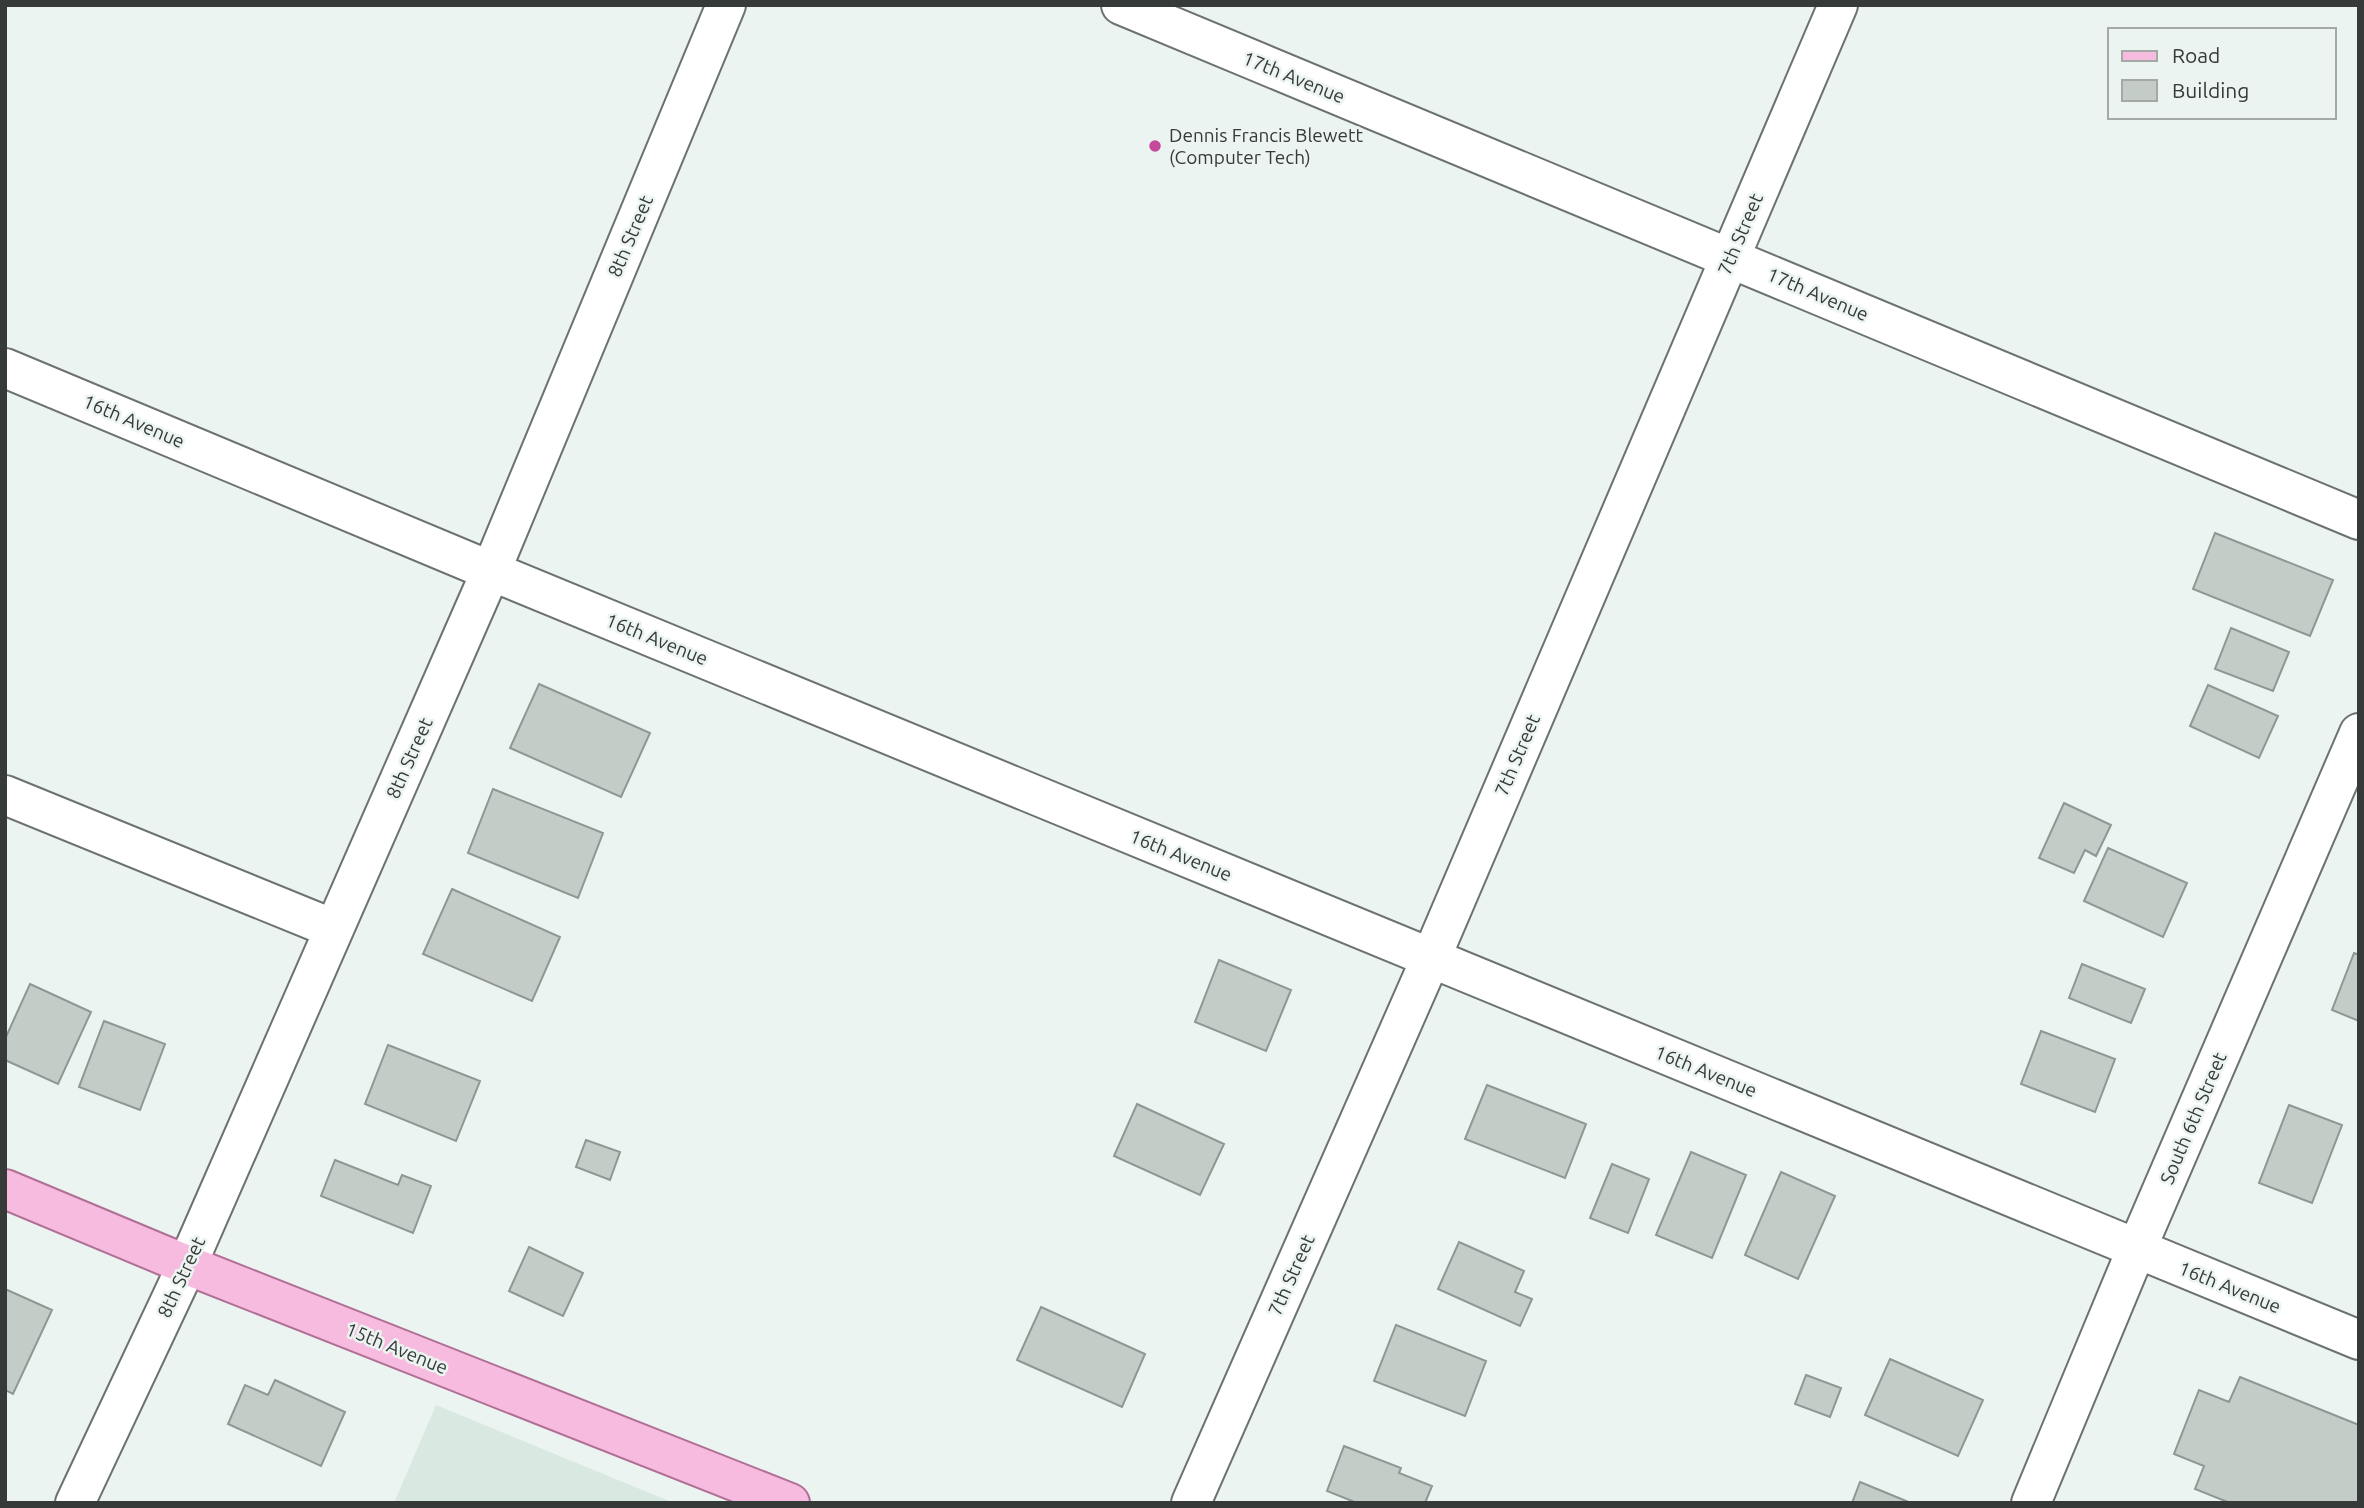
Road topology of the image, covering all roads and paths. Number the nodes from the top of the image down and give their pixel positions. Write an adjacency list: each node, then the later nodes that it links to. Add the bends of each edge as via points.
1 (726, 5): 7 (street, 8th Street)
2 (1121, 5): 4 (street, 17th Avenue)
3 (1838, 5): 4 (street, 7th Street)
4 (1730, 257): 6 (street, 17th Avenue); 11 (street, 7th Street)
5 (5, 368): 7 (street, 16th Avenue)
6 (2359, 520)
7 (491, 571): 10 (street, 8th Street); 11 (street, 16th Avenue)
8 (2359, 733): 13 (street, South 6th Street)
9 (5, 795): 10 (street)
10 (334, 929): 14 (street, 8th Street)
11 (1431, 958): 13 (street, 16th Avenue); 18 (street, 7th Street)
12 (5, 1189): 14 (main road, 15th Avenue)
13 (2137, 1248): 15 (street, 16th Avenue); 19 (street, South 6th Street)
14 (187, 1265): 16 (street, 8th Street); 17 (main road, 15th Avenue)
15 (2359, 1340)
16 (75, 1503)
17 (790, 1503)
18 (1191, 1503)
19 (2031, 1503)

